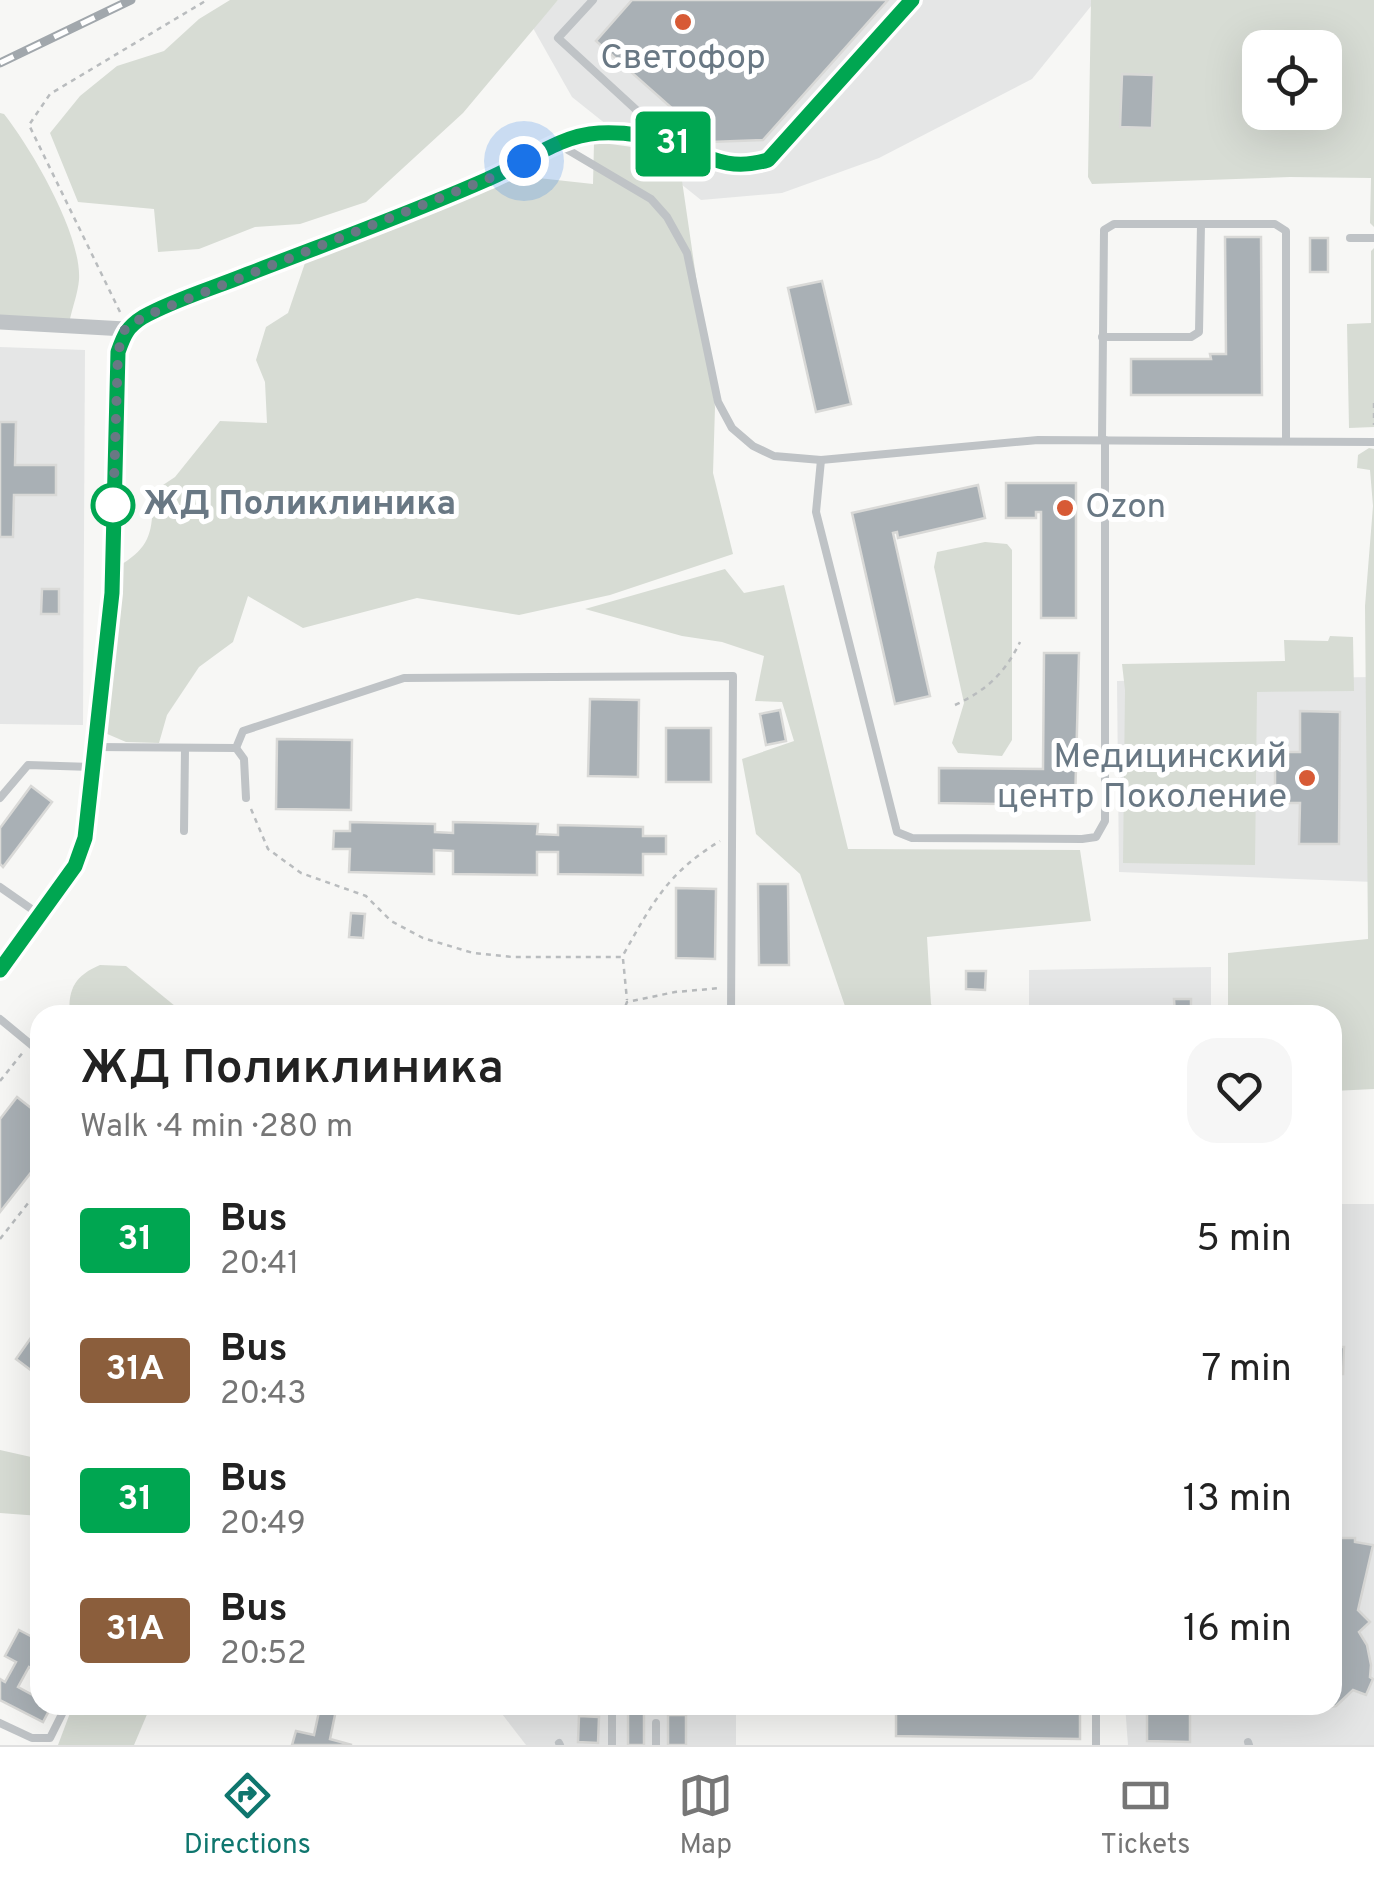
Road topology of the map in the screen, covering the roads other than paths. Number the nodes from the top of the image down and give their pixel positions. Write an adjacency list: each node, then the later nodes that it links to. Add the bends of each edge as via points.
1 (592, 0): 3 (lane, via 558,38)
2 (912, 0): 3 (lane, via 768,160 724,162)
3 (672, 143): 4 (lane, via 597,133)
4 (558, 144): 9 (lane); 14 (lane, via 651,199 667,217 688,253 718,402 732,428 774,456)
5 (1201, 224): 10 (lane, via 1108,226 1102,236); 10 (lane, via 1199,332); 12 (lane, via 1275,224 1286,231)
6 (1350, 238): 7 (lane)
7 (1374, 238)
8 (0, 322): 9 (street)
9 (125, 329): 15 (street, via 118,352 112,593)
10 (1102, 337): 11 (lane)
11 (1104, 440): 12 (lane); 14 (lane); 14 (lane, via 1105,821 1100,833 1082,839 912,838 897,832 816,512)
12 (1286, 442): 13 (lane)
13 (1374, 442)
14 (821, 460)
15 (94, 746): 17 (lane); 18 (street)
16 (236, 748): 17 (lane); 20 (lane, via 244,759); 25 (lane, via 242,730 404,678 733,676)
17 (185, 749): 21 (lane)
18 (92, 767): 19 (lane, via 28,765); 23 (street, via 85,838 75,866)
19 (0, 798)
20 (246, 798)
21 (184, 830)
22 (0, 888): 23 (lane)
23 (40, 915): 24 (street)
24 (0, 970)
25 (731, 1005)
26 (0, 1019): 27 (lane)
27 (30, 1043)
28 (62, 1715): 31 (lane, via 50,1738 32,1738)
29 (612, 1715): 33 (lane)
30 (1096, 1715): 35 (lane)
31 (0, 1722)
32 (656, 1723): 34 (lane)
33 (612, 1745)
34 (656, 1745)
35 (1096, 1745)

